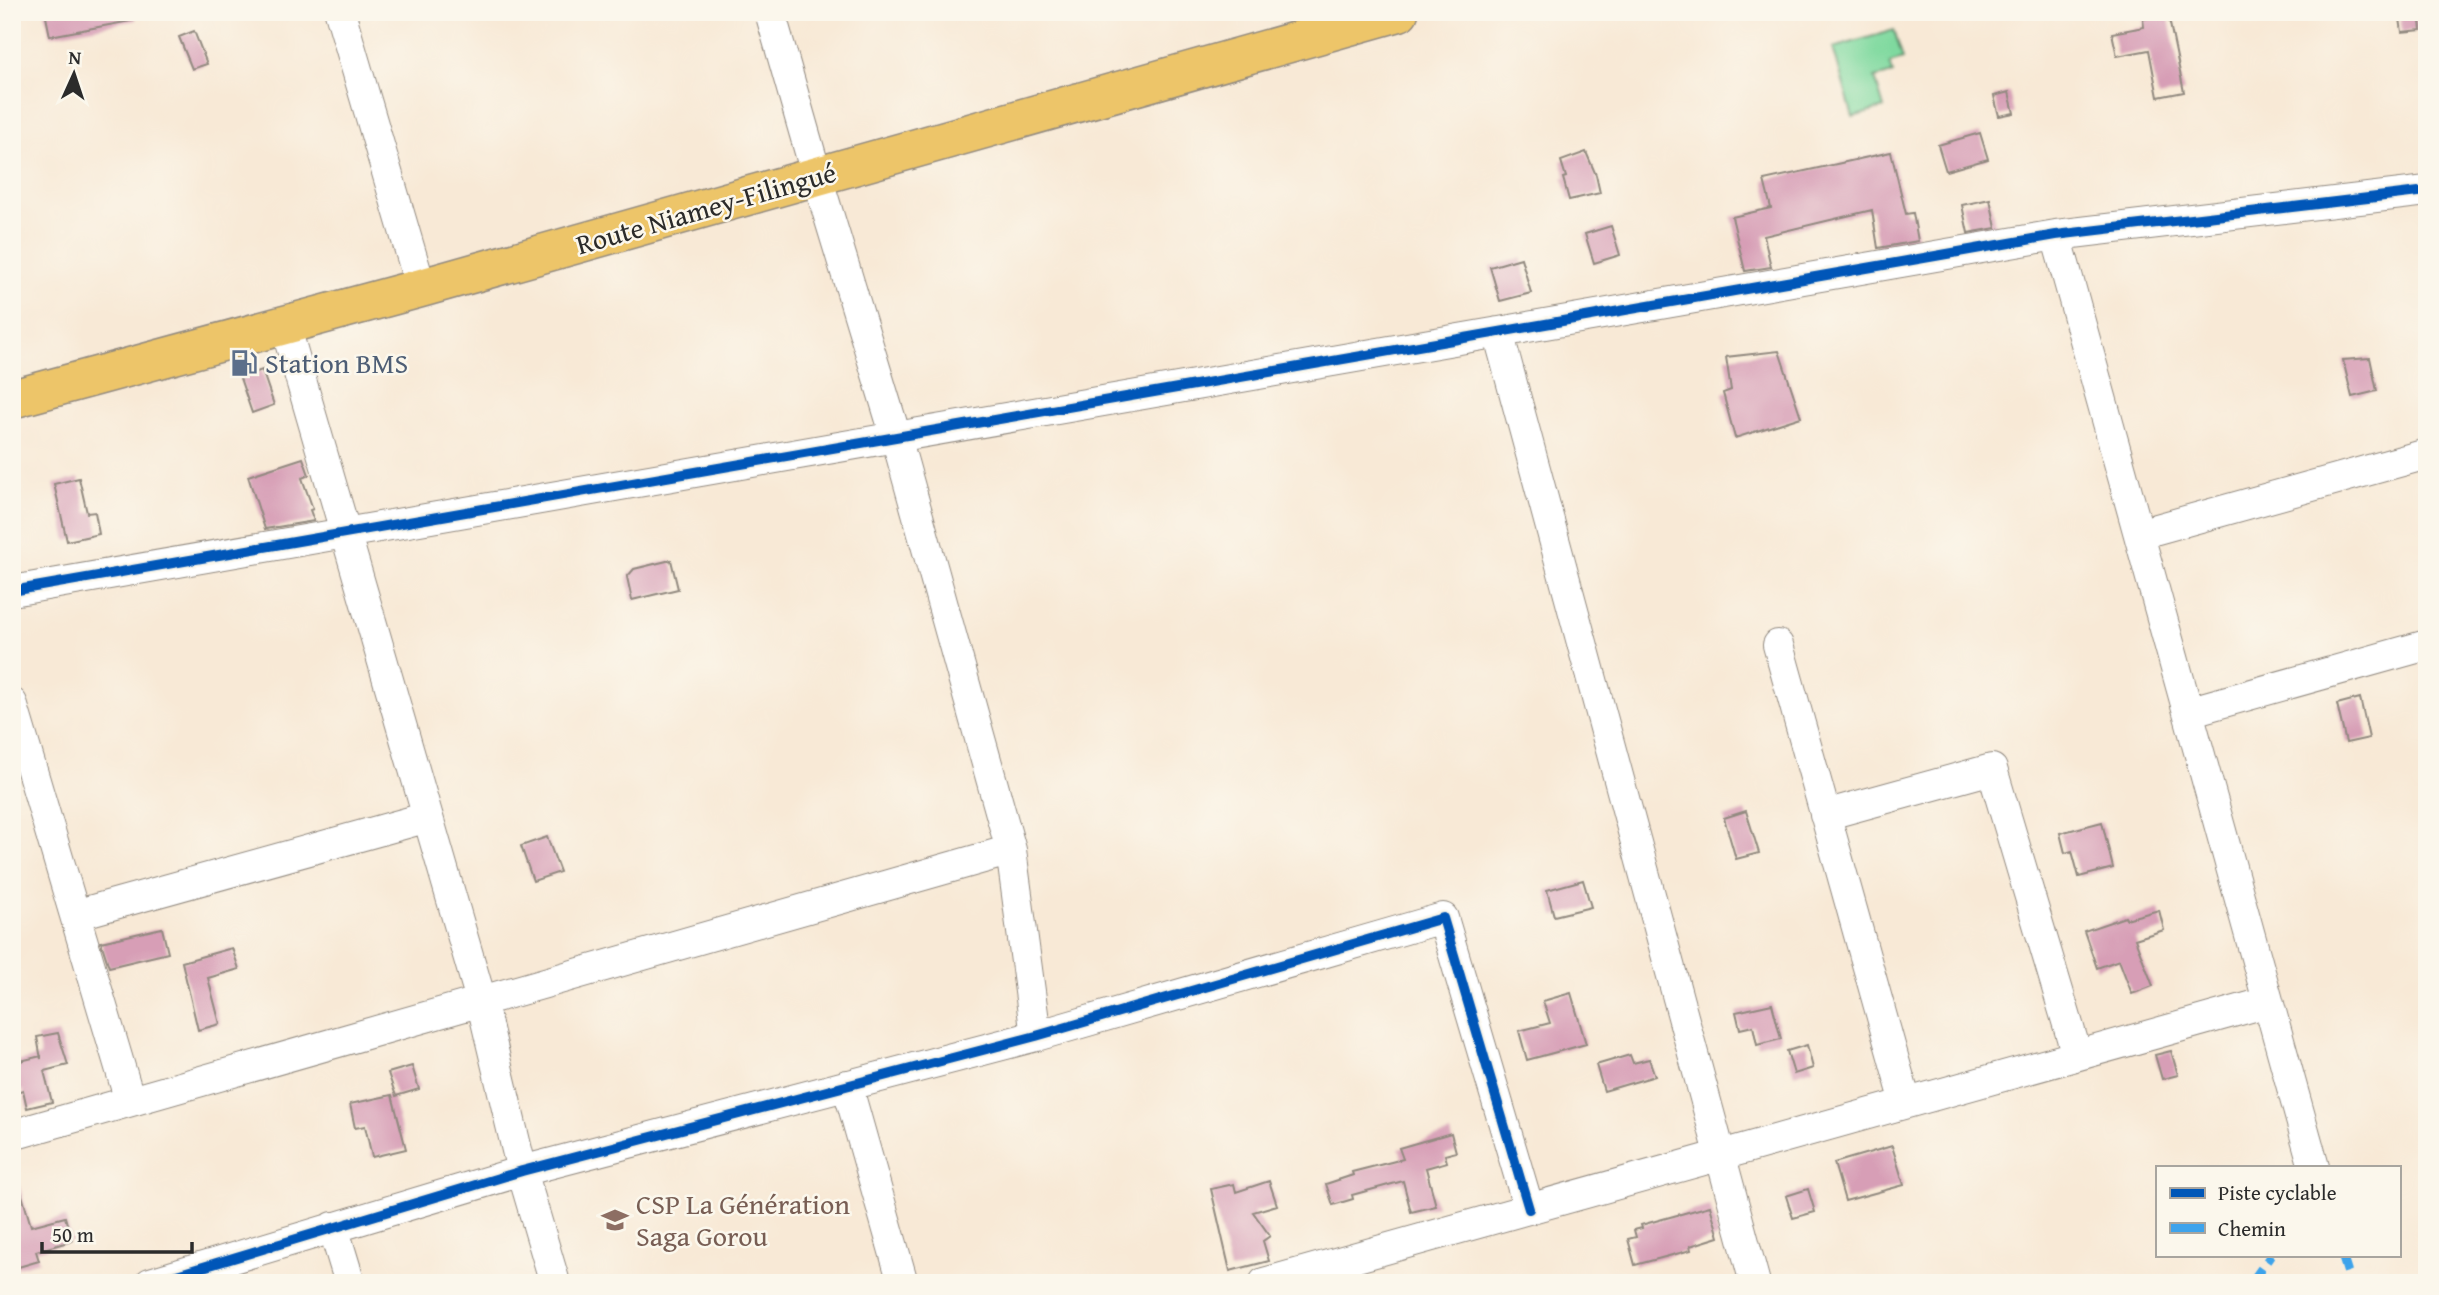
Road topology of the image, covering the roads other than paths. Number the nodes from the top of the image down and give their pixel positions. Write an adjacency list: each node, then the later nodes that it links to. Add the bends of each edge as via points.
1 (340, 12): 7 (street)
2 (770, 12): 4 (street)
3 (1394, 13): 4 (main road, Route Niamey-Filingué)
4 (817, 177): 7 (main road, Route Niamey-Filingué); 11 (street)
5 (2427, 191): 6 (street)
6 (2056, 235): 9 (street); 14 (street)
7 (421, 288): 8 (main road, Route Niamey-Filingué)
8 (285, 325): 10 (main road, Route Niamey-Filingué); 13 (street)
9 (1499, 332): 11 (street); 32 (street)
10 (12, 399)
11 (896, 437): 13 (street); 22 (street)
12 (2427, 454): 14 (street)
13 (345, 533): 15 (street); 21 (street)
14 (2139, 534): 19 (street)
15 (12, 591)
16 (1777, 645): 20 (street)
17 (2427, 645): 19 (street)
18 (12, 704): 23 (street)
19 (2188, 712): 25 (street)
20 (1825, 815): 27 (street, via 1992,769); 30 (street)
21 (428, 817): 23 (street); 24 (street)
22 (1011, 850): 24 (street); 26 (street)
23 (75, 915): 29 (street)
24 (481, 1000): 29 (street); 34 (street)
25 (2268, 1002): 27 (street); 33 (street)
26 (1037, 1036): 28 (street); 35 (street, via 1443,918)
27 (2077, 1055): 30 (street)
28 (847, 1085): 34 (street); 40 (street)
29 (130, 1101): 31 (street)
30 (1906, 1103): 32 (street)
31 (12, 1135)
32 (1721, 1155): 35 (street); 42 (street)
33 (2314, 1166)
34 (522, 1171): 36 (street); 39 (street)
35 (1529, 1209): 41 (street)
36 (332, 1227): 37 (street); 38 (street)
37 (150, 1283)
38 (350, 1283)
39 (555, 1283)
40 (903, 1283)
41 (1264, 1283)
42 (1755, 1283)

